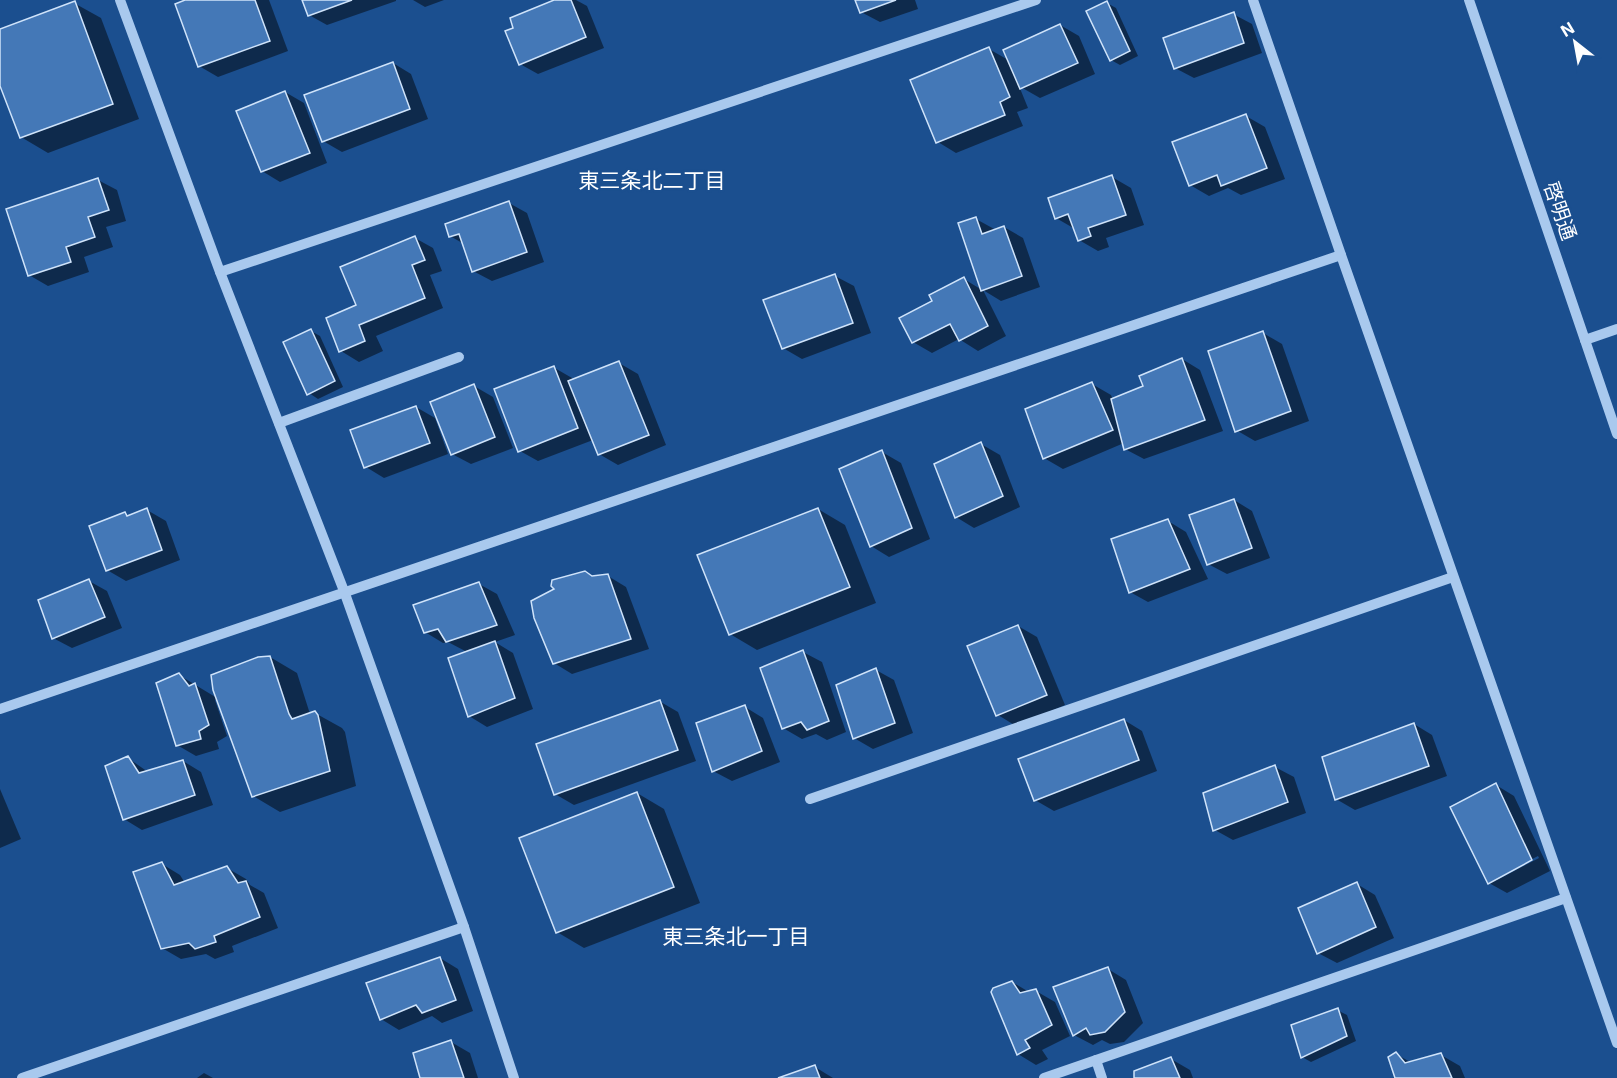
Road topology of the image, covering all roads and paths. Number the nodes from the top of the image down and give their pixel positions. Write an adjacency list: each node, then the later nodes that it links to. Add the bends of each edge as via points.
1 (120, 0): 6 (street)
2 (1036, 0): 6 (street)
3 (1253, 0): 5 (street)
4 (1469, 0): 8 (street, 啓明通)
5 (1341, 255): 12 (street); 13 (street)
6 (220, 272): 10 (street)
7 (1617, 329): 8 (street)
8 (1585, 340): 11 (street, 啓明通)
9 (459, 357): 10 (street)
10 (279, 423): 13 (street)
11 (1617, 434)
12 (1454, 577): 15 (street); 16 (street)
13 (344, 591): 14 (street); 17 (street)
14 (0, 709)
15 (810, 799)
16 (1566, 898): 18 (street); 19 (street)
17 (464, 927): 20 (street); 21 (street)
18 (1617, 1043)
19 (1096, 1060): 22 (street); 23 (street)
20 (22, 1078)
21 (514, 1078)
22 (1044, 1078)
23 (1102, 1078)

